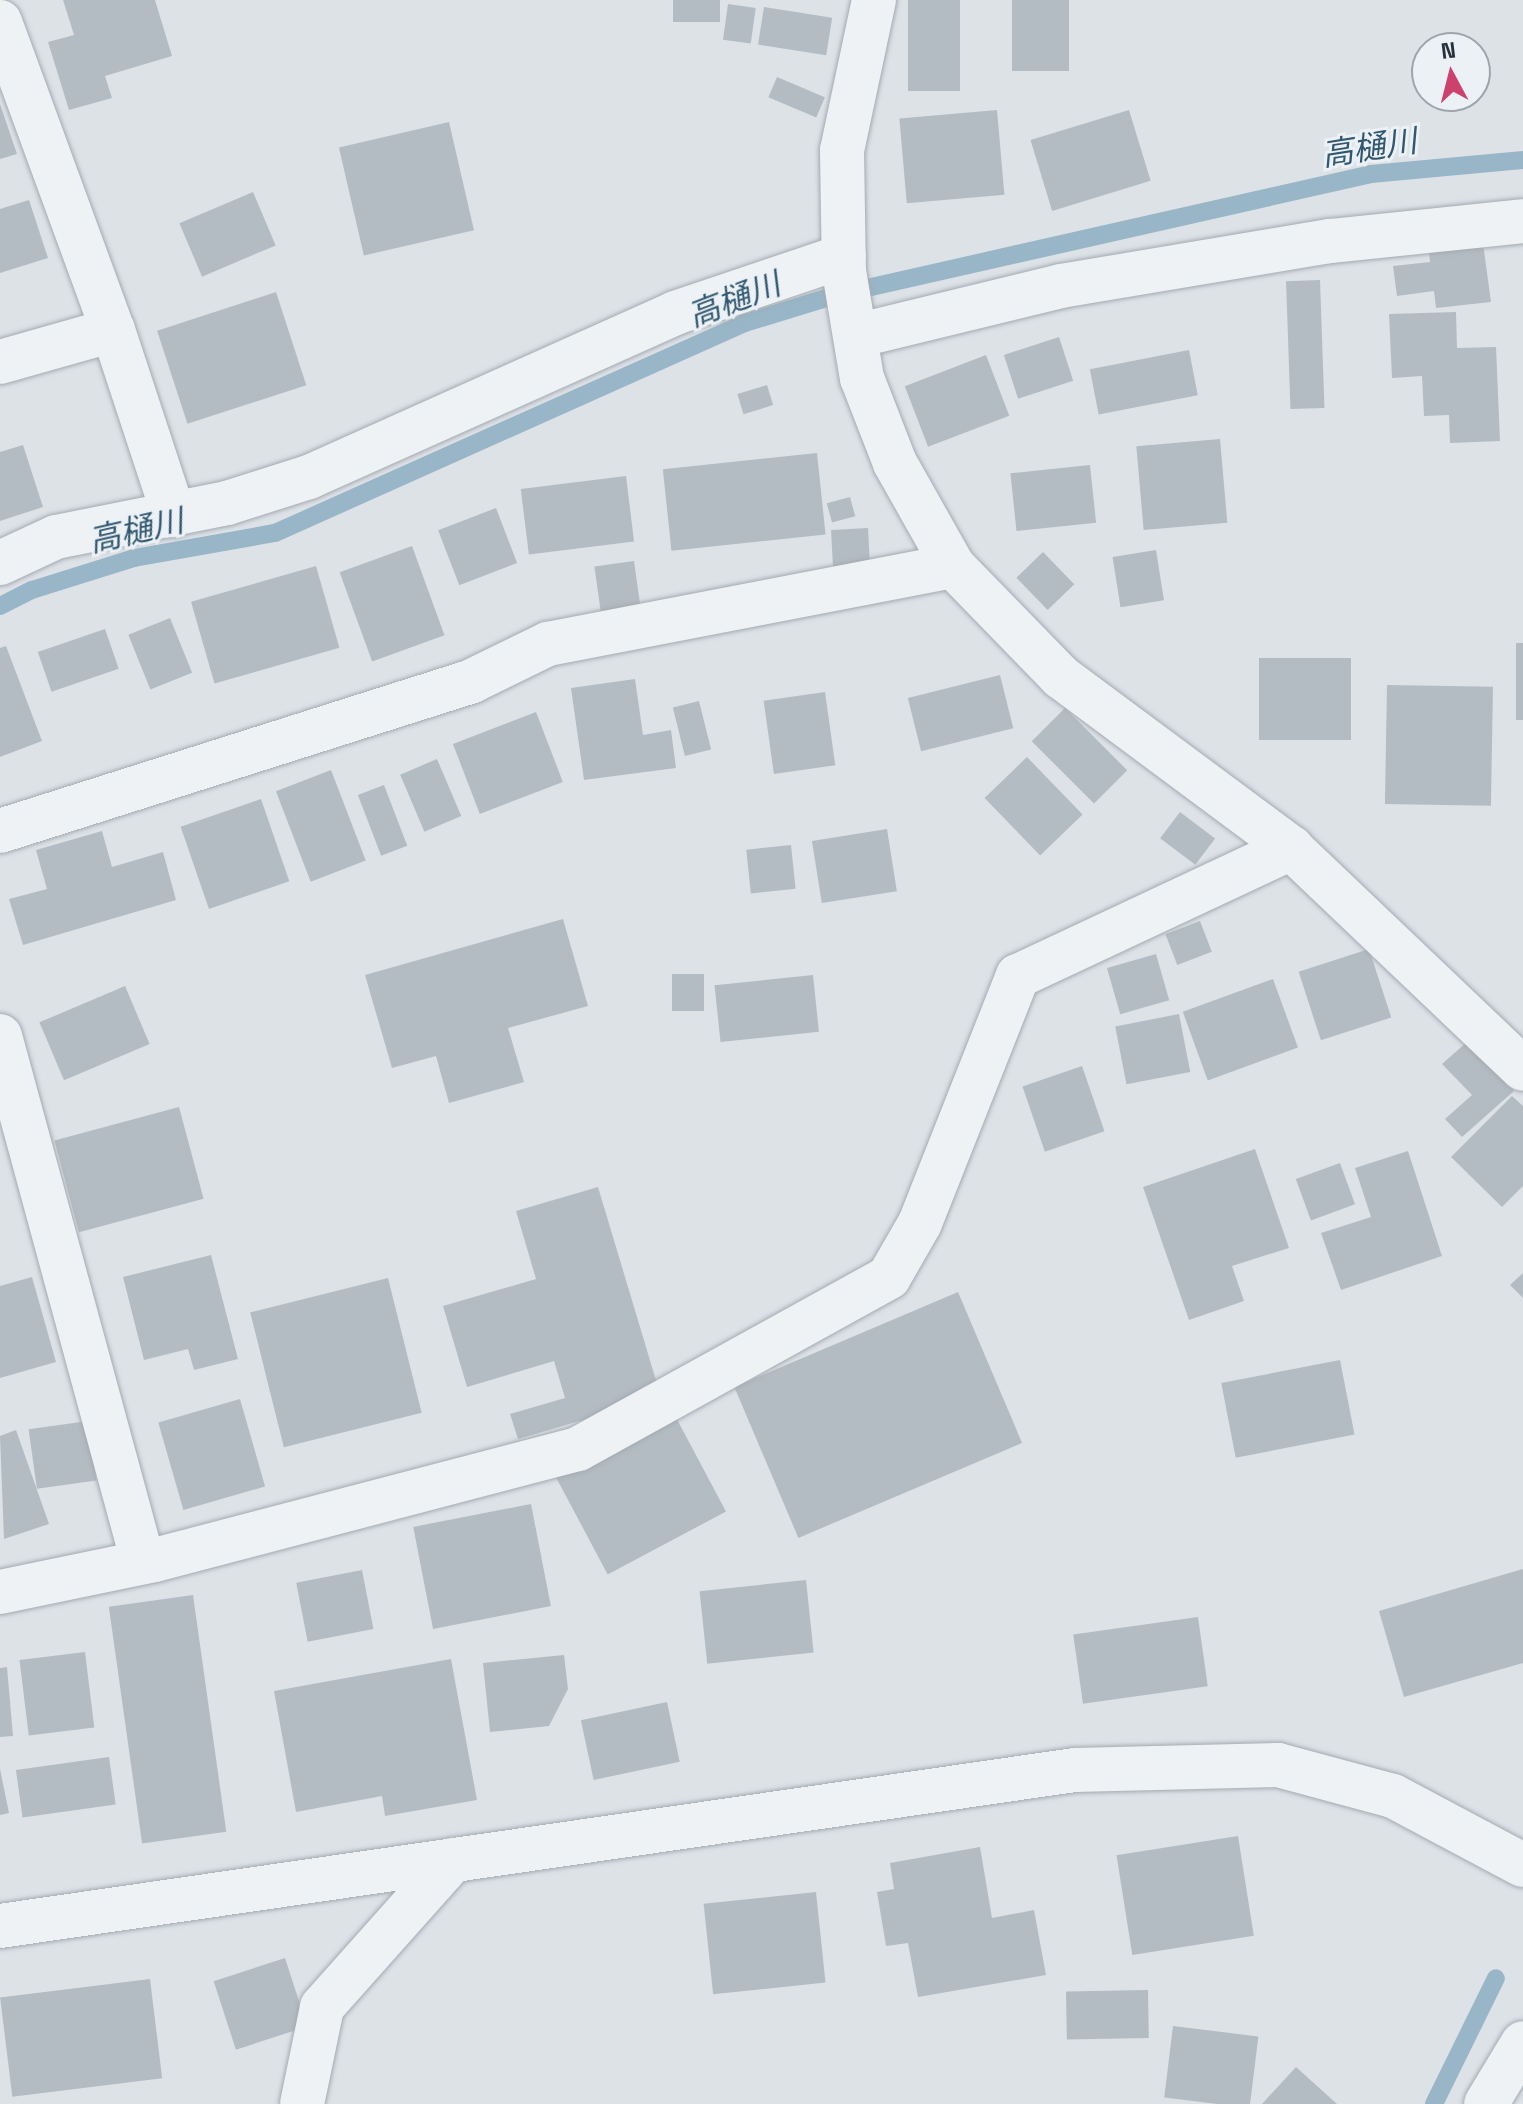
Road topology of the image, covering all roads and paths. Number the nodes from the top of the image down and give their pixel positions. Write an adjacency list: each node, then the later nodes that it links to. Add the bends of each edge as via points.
1 (874, 0): 4 (street, via 842,150)
2 (0, 22): 6 (street)
3 (1523, 221): 5 (street, via 1330,241)
4 (844, 263): 5 (street); 8 (street, via 675,313 309,477)
5 (854, 326): 10 (street, via 862,378 895,463)
6 (113, 330): 7 (street); 8 (street)
7 (0, 362)
8 (174, 515): 9 (street, via 56,537)
9 (0, 563)
10 (953, 566): 11 (street, via 548,644 472,681); 12 (street, via 1061,677)
11 (0, 831)
12 (1291, 848): 14 (street); 15 (street, via 1018,976 920,1223 889,1277 578,1449)
13 (0, 1036): 15 (street)
14 (1523, 1069)
15 (143, 1562): 16 (street)
16 (0, 1592)
17 (453, 1860): 18 (street, via 1075,1770 1278,1765 1393,1796); 19 (street); 21 (street, via 322,2007)
18 (1523, 1865)
19 (0, 1926)
20 (1523, 2043): 22 (street)
21 (302, 2104)
22 (1486, 2104)

